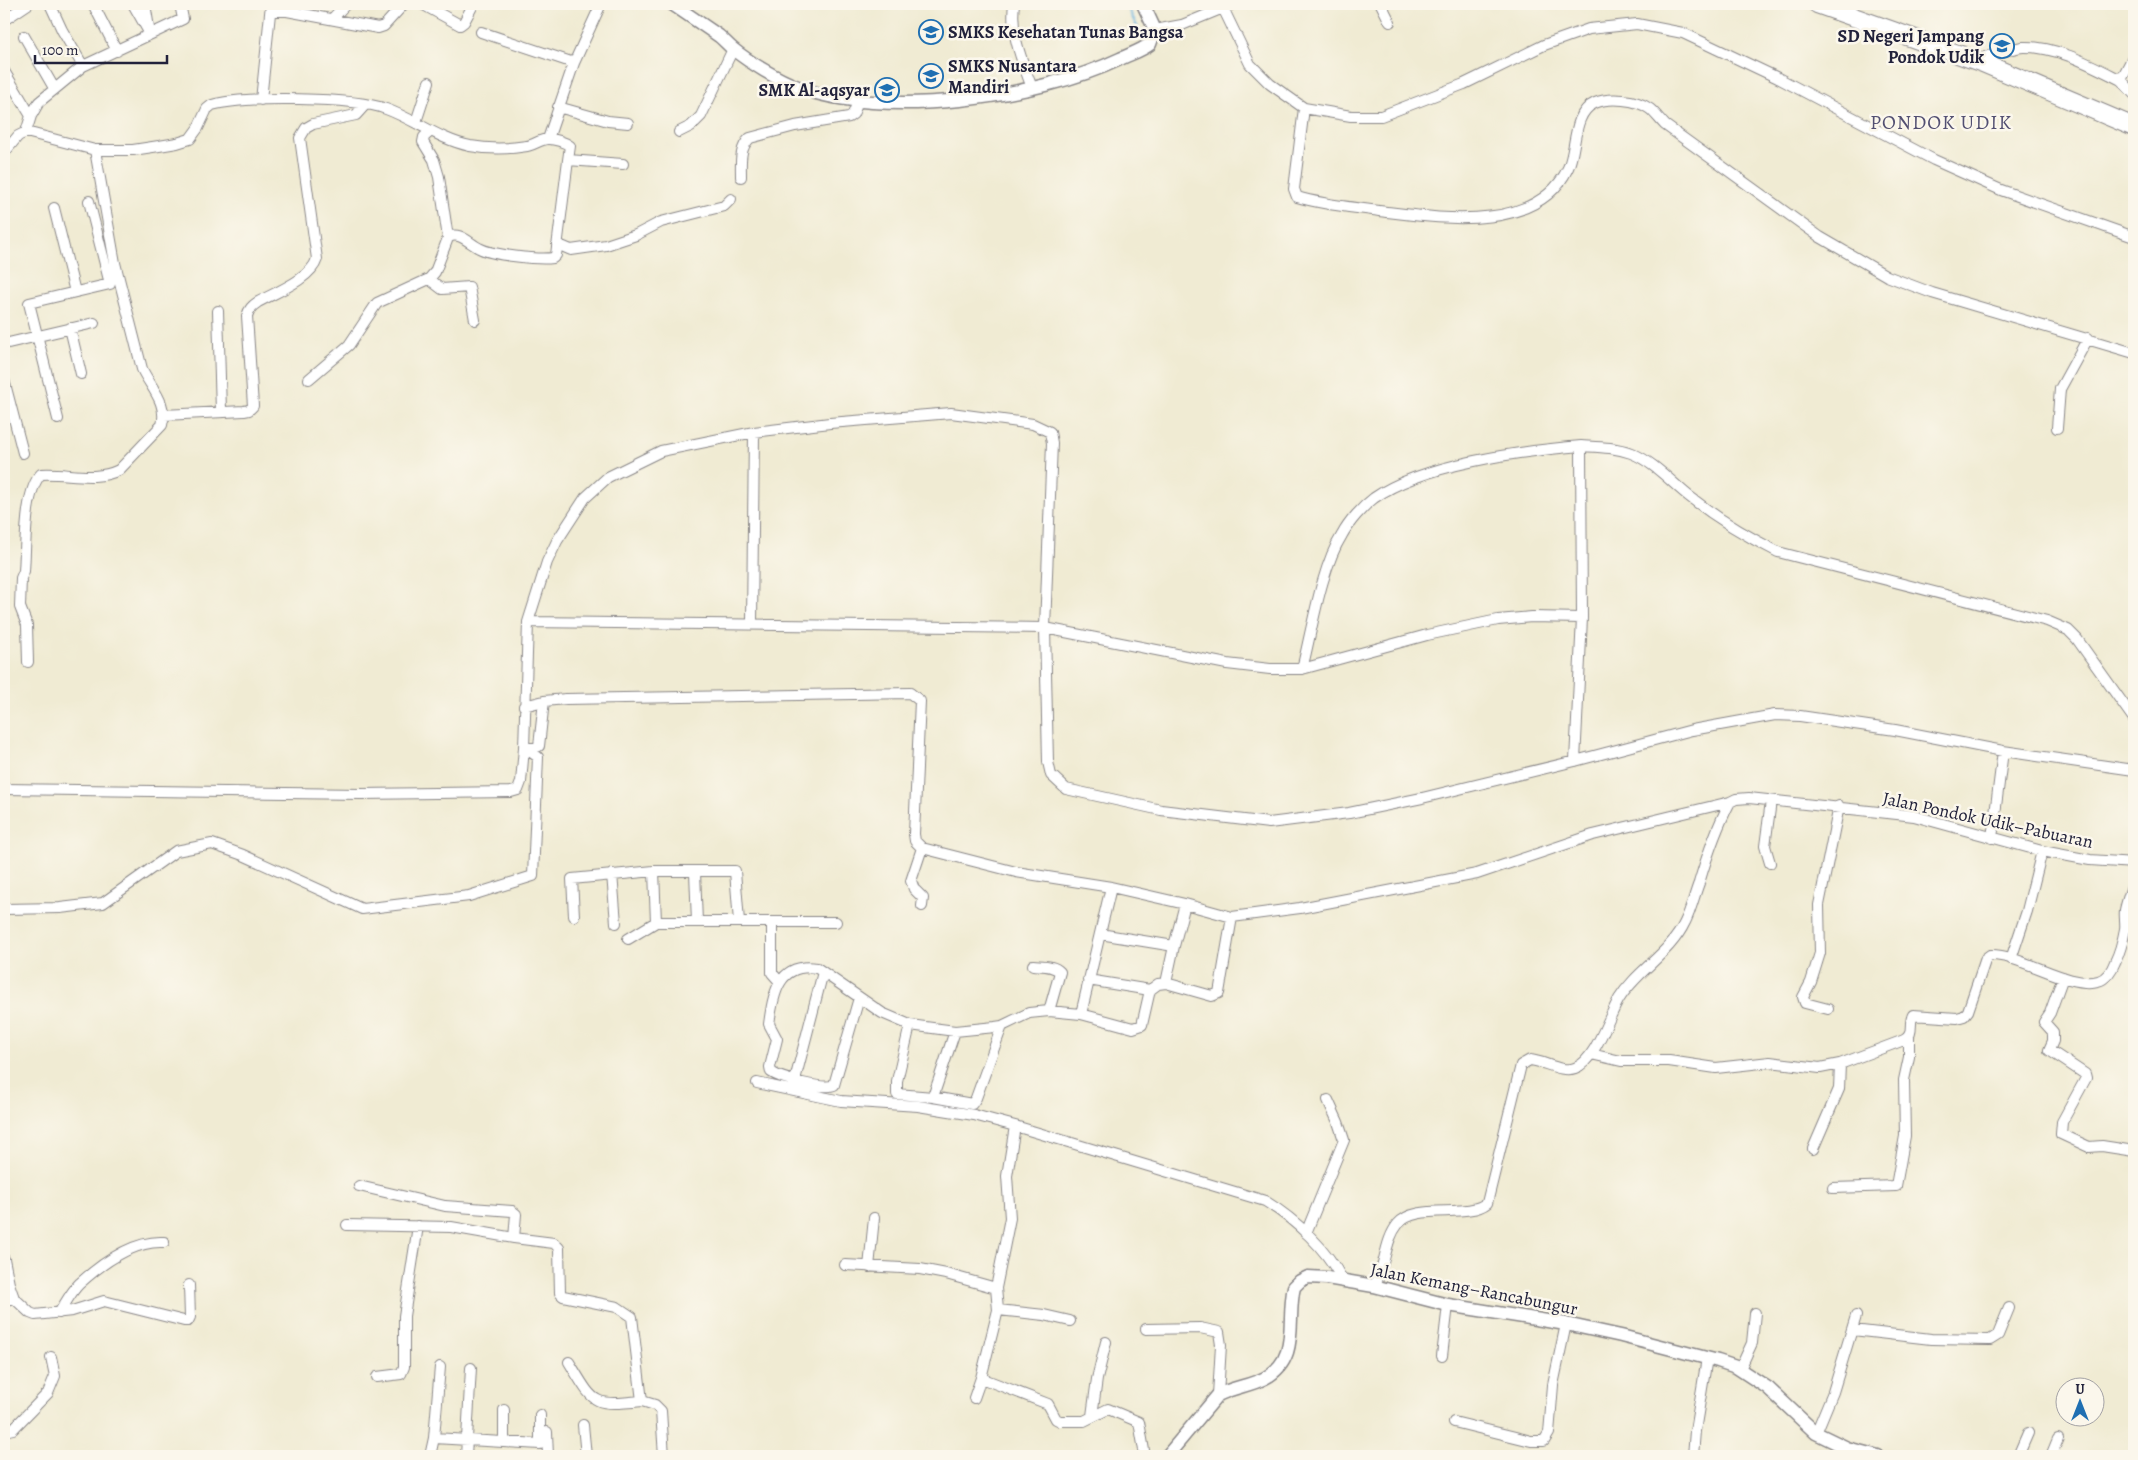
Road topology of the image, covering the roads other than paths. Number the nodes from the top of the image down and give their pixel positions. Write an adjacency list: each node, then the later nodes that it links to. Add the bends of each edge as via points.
1 (28, 4): 22 (street)
2 (50, 4): 33 (street)
3 (93, 4): 29 (street)
4 (133, 4): 26 (street)
5 (145, 4): 26 (street)
6 (180, 4): 26 (street, via 182,18)
7 (346, 4): 21 (street)
8 (404, 4): 21 (street, via 384,26 378,28)
9 (422, 4): 17 (street, via 460,25)
10 (601, 4): 32 (street)
11 (672, 4): 28 (street, via 721,37)
12 (1014, 4): 38 (street, via 1016,44)
13 (1144, 4): 24 (street)
14 (1381, 4): 23 (street)
15 (1817, 4): 31 (highway)
16 (1838, 4): 31 (highway)
17 (473, 5)
18 (1228, 6): 24 (street, via 1182,26); 44 (street, via 1250,64 1270,84)
19 (290, 7): 20 (street); 21 (street)
20 (271, 8): 40 (street)
21 (332, 19)
22 (4, 20)
23 (1390, 22)
24 (1155, 30): 38 (street, via 1152,41 1145,47 1102,68)
25 (481, 32): 32 (street)
26 (150, 34): 29 (street)
27 (24, 36): 37 (street)
28 (733, 49): 41 (street, via 797,87); 52 (street, via 701,116)
29 (117, 50): 33 (street)
30 (2134, 55): 35 (street)
31 (1984, 60): 35 (street, via 2021,47 2050,50); 46 (highway); 49 (highway)
32 (574, 63): 43 (street)
33 (83, 66): 37 (street)
34 (4, 71): 45 (street)
35 (2120, 80): 39 (street)
36 (429, 82): 47 (street)
37 (54, 88): 45 (street, via 39,102)
38 (1032, 88): 41 (street, via 971,98 896,104)
39 (2134, 94)
40 (261, 100): 42 (street); 54 (street, via 212,105 195,134 177,143 133,150)
41 (858, 102): 58 (street, via 849,117 750,138 745,142 742,153)
42 (365, 104): 47 (street, via 384,108); 78 (street, via 356,115 313,124 300,138 317,259 306,276 251,306 247,316 253,406 244,411)
43 (558, 107): 48 (street); 53 (street)
44 (1304, 108): 62 (street, via 1351,116 1381,116 1464,84 1544,45 1589,29 1637,24 1682,33 1778,78 1934,160 1984,182); 72 (street, via 1294,190 1297,197 1416,215 1479,218 1502,215 1539,200 1557,186 1569,167 1582,115 1594,104 1631,101 1649,108 1665,125 1696,148 1820,237 1870,268 1932,293)
45 (31, 116): 51 (street)
46 (2134, 117)
47 (416, 122): 50 (street)
48 (628, 124)
49 (2134, 127)
50 (431, 131): 53 (street, via 469,146 524,146); 63 (street, via 423,142 434,160 439,177)
51 (26, 132): 54 (street); 55 (street, via 18,136)
52 (679, 132)
53 (548, 139): 56 (street, via 570,146)
54 (96, 150): 79 (street, via 115,263 142,369 162,403)
55 (4, 153)
56 (568, 160): 57 (street); 64 (street)
57 (623, 164)
58 (741, 177)
59 (731, 199): 64 (street, via 724,206 661,222 606,245 571,250)
60 (89, 201): 66 (street, via 110,284)
61 (54, 208): 66 (street)
62 (2134, 237)
63 (448, 238): 64 (street, via 457,235 481,249 549,259 556,255); 65 (street, via 435,272)
64 (557, 244)
65 (429, 279): 68 (street, via 442,289 469,287); 76 (street, via 377,303 349,345)
66 (75, 292): 71 (street, via 29,304)
67 (218, 310): 78 (street)
68 (475, 320)
69 (94, 322): 70 (street)
70 (70, 328): 71 (street); 75 (street)
71 (37, 336): 73 (street); 80 (street)
72 (2088, 338): 74 (street); 81 (street, via 2060,389)
73 (4, 344)
74 (2134, 353)
75 (81, 374)
76 (309, 379)
77 (4, 380): 84 (street)
78 (220, 412): 79 (street)
79 (164, 415): 89 (street, via 162,425 118,470 95,477 41,474 34,481 20,589 20,607 27,625)
80 (58, 419)
81 (2057, 428)
82 (754, 432): 86 (street, via 661,451 608,477 585,498 557,540); 87 (street); 88 (street, via 951,413 1033,424 1050,432)
83 (1581, 446): 85 (street); 90 (street, via 1510,455 1430,473 1395,485 1373,499 1342,535 1330,560); 93 (street, via 1632,453 1740,532 1778,552 2047,621 2068,630)
84 (23, 453)
85 (1582, 618): 90 (street, via 1498,620); 96 (street)
86 (528, 622): 87 (street); 92 (street)
87 (752, 624): 88 (street)
88 (1045, 628): 90 (street, via 1227,664); 96 (street, via 1048,762 1051,775 1066,789 1161,810 1269,823 1349,813)
89 (28, 662)
90 (1302, 669)
91 (544, 701): 92 (street); 94 (street, via 538,746); 103 (street, via 910,693 920,701 914,834 915,841)
92 (524, 706): 94 (street)
93 (2134, 719)
94 (524, 748): 98 (street, via 522,782 518,790 511,792 361,794); 114 (street, via 538,757 533,876 469,896 362,909 212,844 176,852 103,902 60,908)
95 (2003, 750): 96 (street, via 1895,730 1775,715 1692,730); 97 (street); 102 (street)
96 (1575, 761)
97 (2134, 770)
98 (4, 789)
99 (1771, 801): 100 (street, Jalan Pondok Udik–Pabuaran, via 1736,799); 101 (street, Jalan Pondok Udik–Pabuaran); 106 (street, via 1765,846)
100 (1730, 802): 116 (street, Jalan Pondok Udik–Pabuaran, via 1593,836 1477,874); 143 (street, via 1678,935 1632,981)
101 (1839, 806): 102 (street, Jalan Pondok Udik–Pabuaran, via 1914,816); 136 (street, via 1819,904 1820,953 1811,982 1802,997 1805,1003)
102 (1992, 838): 104 (street, Jalan Pondok Udik–Pabuaran)
103 (922, 848): 111 (street, via 1016,872); 113 (street, via 910,881 923,898)
104 (2042, 851): 105 (street, Jalan Pondok Udik–Pabuaran, via 2090,860); 127 (street)
105 (2134, 863)
106 (1770, 864)
107 (654, 871): 108 (street); 109 (street); 117 (street)
108 (695, 872): 118 (street); 119 (street, via 735,871)
109 (612, 874): 115 (street, via 572,879); 122 (street)
110 (2134, 880): 123 (street, via 2125,911)
111 (1110, 887): 112 (street); 124 (street)
112 (1185, 904): 116 (street); 126 (street)
113 (922, 906)
114 (4, 909)
115 (574, 916)
116 (1232, 918): 133 (street, via 1219,993 1212,996)
117 (656, 922): 118 (street); 125 (street)
118 (697, 922): 119 (street)
119 (739, 922): 120 (street)
120 (772, 922): 121 (street); 132 (street, via 772,973)
121 (836, 922)
122 (616, 923)
123 (2130, 928): 130 (street, via 2114,965 2105,977 2086,982)
124 (1100, 934): 126 (street); 131 (street)
125 (628, 939)
126 (1174, 946): 133 (street)
127 (2011, 959): 130 (street); 142 (street, via 1997,955 1986,958 1964,1016 1913,1015)
128 (1033, 965): 137 (street, via 1050,966 1060,972)
129 (823, 972): 132 (street, via 817,968 800,968 792,970); 135 (street); 145 (street)
130 (2063, 977): 151 (street, via 2044,1022 2053,1032 2049,1050 2085,1074 2086,1078 2062,1122 2060,1134 2090,1147)
131 (1088, 980): 134 (street); 138 (street)
132 (780, 982): 145 (street, via 769,1024 777,1039 770,1067 774,1074)
133 (1166, 983): 134 (street)
134 (1150, 990): 138 (street, via 1139,1028)
135 (858, 998): 139 (street); 145 (street, via 834,1085 825,1087)
136 (1828, 1009)
137 (1049, 1011): 138 (street); 140 (street, via 1029,1013)
138 (1081, 1014)
139 (910, 1025): 141 (street); 147 (street, via 897,1094)
140 (1002, 1026): 141 (street); 147 (street, via 974,1103)
141 (955, 1031): 147 (street)
142 (1909, 1038): 144 (street); 153 (street, via 1904,1080 1905,1136 1896,1186)
143 (1591, 1054): 144 (street, via 1621,1061 1669,1061 1716,1068 1770,1062 1820,1068); 165 (street, via 1583,1064 1573,1069 1530,1060 1521,1065 1488,1203 1474,1208 1416,1214 1404,1219 1391,1236 1383,1268)
144 (1840, 1064): 150 (street, via 1839,1089)
145 (795, 1080)
146 (758, 1082): 149 (street, via 841,1101 918,1106 974,1114)
147 (933, 1097)
148 (1328, 1100): 157 (street, via 1344,1140)
149 (1015, 1126): 157 (street, via 1265,1201); 166 (street, via 1007,1176 1010,1218)
150 (1813, 1148)
151 (2134, 1151)
152 (359, 1186): 158 (street, via 445,1206 512,1211 516,1214)
153 (1833, 1188)
154 (874, 1218): 162 (street)
155 (348, 1225): 156 (street)
156 (418, 1226): 158 (street, via 460,1228); 187 (street, via 404,1316 404,1367 401,1374)
157 (1306, 1233): 163 (street, via 1324,1252)
158 (514, 1238): 191 (street, via 557,1245 560,1293 563,1296 617,1307 632,1317)
159 (164, 1242): 172 (street, via 142,1243 102,1266 78,1285)
160 (4, 1259): 167 (street)
161 (846, 1265): 162 (street)
162 (869, 1266): 166 (street, via 920,1269)
163 (1343, 1281): 165 (street, Jalan Kemang–Rancabungur); 189 (street, Jalan Kemang–Rancabungur, via 1308,1277 1300,1281 1294,1287 1288,1350 1280,1366 1256,1382)
164 (188, 1285): 172 (street, via 188,1321 104,1301)
165 (1374, 1286): 169 (street, Jalan Kemang–Rancabungur)
166 (996, 1288): 171 (street)
167 (14, 1298): 168 (street); 172 (street, via 35,1315)
168 (4, 1301)
169 (1448, 1305): 176 (street, Jalan Kemang–Rancabungur); 180 (street)
170 (2009, 1308): 178 (street, via 1998,1335 1990,1340 1930,1339)
171 (998, 1310): 175 (street); 188 (street)
172 (59, 1313)
173 (1755, 1313): 186 (street, via 1752,1343)
174 (1856, 1316): 178 (street)
175 (1070, 1321)
176 (1566, 1324): 182 (street, Jalan Kemang–Rancabungur); 195 (street, via 1553,1385 1549,1433 1544,1441 1531,1441)
177 (1146, 1329): 189 (street, via 1200,1328 1219,1332)
178 (1853, 1330): 199 (street)
179 (1106, 1342): 194 (street)
180 (1442, 1356)
181 (51, 1357): 197 (street, via 54,1376 48,1393 13,1429)
182 (1707, 1358): 186 (street, Jalan Kemang–Rancabungur); 213 (street)
183 (570, 1362): 191 (street, via 587,1393 601,1403)
184 (440, 1367): 201 (street)
185 (471, 1368): 202 (street)
186 (1740, 1369): 199 (street, Jalan Kemang–Rancabungur, via 1768,1388)
187 (377, 1377)
188 (981, 1378): 190 (street); 194 (street, via 1048,1404 1060,1421 1084,1421)
189 (1218, 1395): 212 (street, Jalan Kemang–Rancabungur)
190 (974, 1398)
191 (642, 1401): 210 (street, via 655,1404 661,1411)
192 (504, 1410): 204 (street)
193 (540, 1415): 205 (street)
194 (1092, 1416): 211 (street, via 1108,1408 1137,1419 1141,1425)
195 (1454, 1422)
196 (583, 1425): 209 (street)
197 (4, 1430)
198 (547, 1432): 205 (street)
199 (1816, 1433): 214 (street, Jalan Kemang–Rancabungur, via 1847,1448)
200 (2028, 1433): 215 (street)
201 (434, 1438): 202 (street); 206 (street)
202 (468, 1439): 204 (street); 207 (street)
203 (2058, 1440): 216 (street)
204 (504, 1441): 205 (street)
205 (544, 1444): 208 (street)
206 (430, 1456)
207 (466, 1456)
208 (548, 1456)
209 (586, 1456)
210 (664, 1456)
211 (1145, 1456)
212 (1167, 1456)
213 (1693, 1456)
214 (1878, 1456)
215 (2018, 1456)
216 (2051, 1456)

